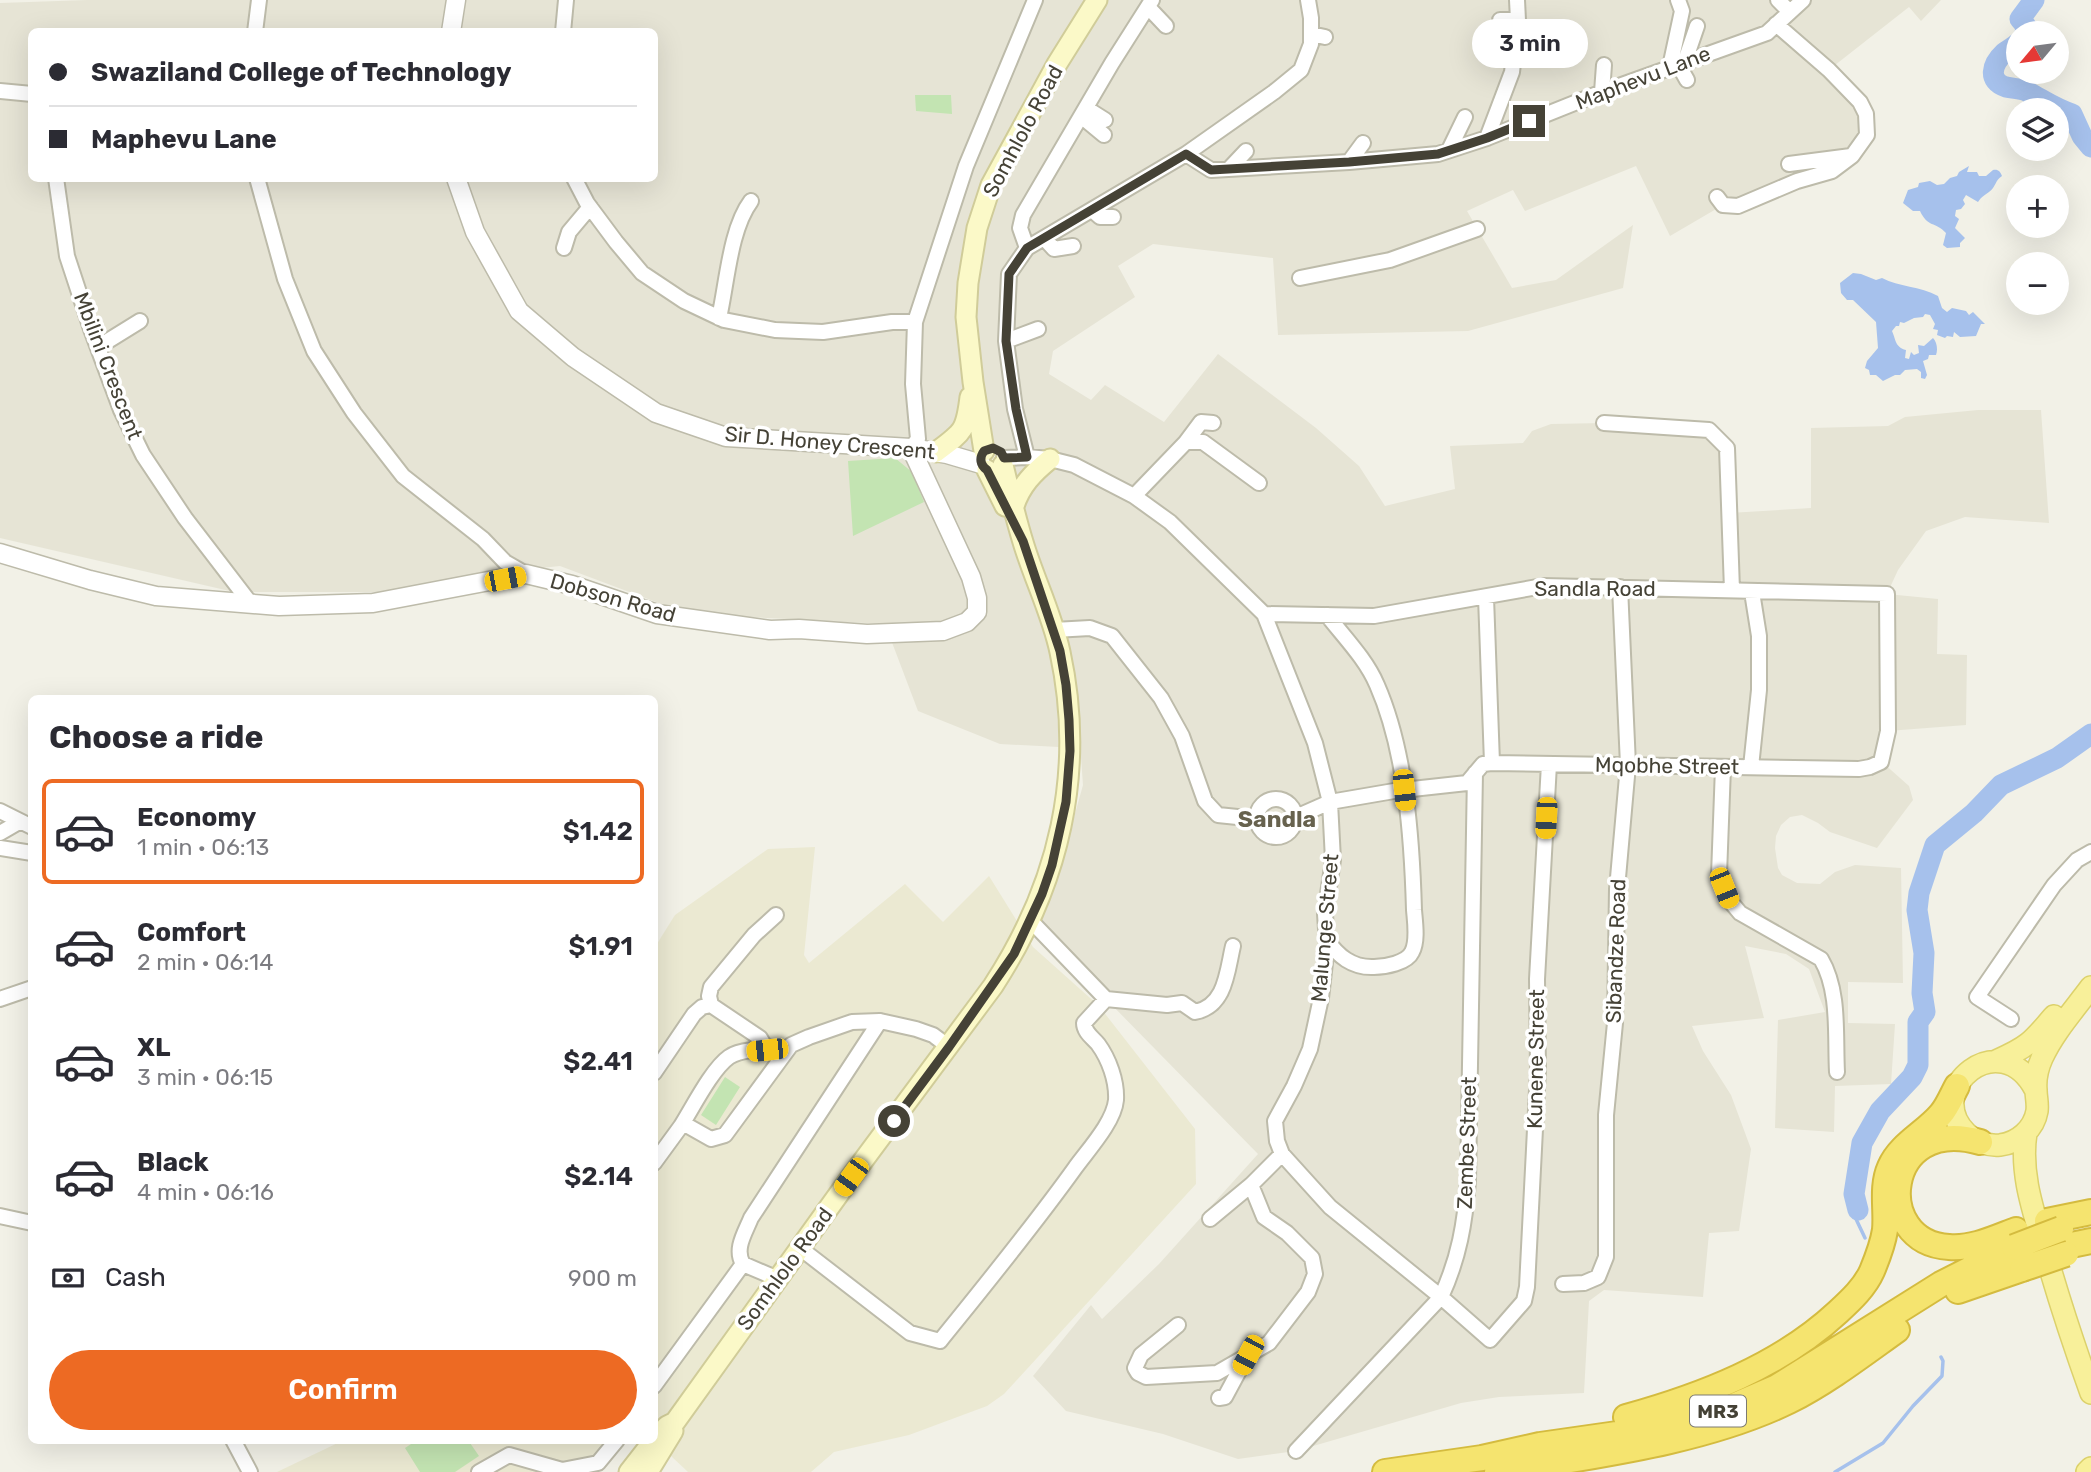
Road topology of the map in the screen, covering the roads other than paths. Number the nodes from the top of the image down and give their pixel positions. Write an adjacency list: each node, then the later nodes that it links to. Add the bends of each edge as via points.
1 (259, 0): 17 (street)
2 (456, 0): 18 (street)
3 (566, 0): 19 (street)
4 (1035, 0): 56 (street, via 966,166)
5 (1097, 0): 60 (main road, Somhlolo Road, via 991,185 981,215 966,317)
6 (1308, 0): 34 (street, via 1318,36 1301,70)
7 (1517, 0): 14 (street)
8 (1678, 0): 21 (street, via 1682,11)
9 (1778, 0): 12 (street)
10 (1803, 0): 12 (street, Maphevu Lane)
11 (1150, 4): 15 (street); 27 (street)
12 (1790, 12): 20 (street, Maphevu Lane)
13 (1500, 20): 14 (street)
14 (1518, 20): 30 (street, via 1512,72)
15 (1166, 26)
16 (1697, 26): 21 (street)
17 (256, 28)
18 (452, 28)
19 (564, 28)
20 (1771, 33): 21 (street, Maphevu Lane); 35 (street, via 1829,70 1860,102 1867,135)
21 (1678, 64): 23 (street); 25 (street, Maphevu Lane, via 1633,88)
22 (1604, 65): 25 (street)
23 (1687, 80)
24 (0, 91): 26 (street)
25 (1602, 92): 30 (street, Maphevu Lane, via 1515,133)
26 (28, 94)
27 (1084, 112): 29 (street); 52 (street, via 1023,215 1020,228)
28 (1465, 117): 33 (street)
29 (1104, 127)
30 (1487, 138): 33 (street, Maphevu Lane)
31 (1363, 143): 36 (street)
32 (1246, 150): 38 (street)
33 (1449, 150): 36 (street, Maphevu Lane)
34 (1186, 154): 38 (street, Maphevu Lane, via 1211,170); 46 (street)
35 (1852, 156): 37 (street); 43 (street, via 1832,172 1738,206 1723,205)
36 (1349, 162): 38 (street, Maphevu Lane)
37 (1789, 164)
38 (1229, 169)
39 (57, 182): 59 (street, Mbilini Crescent, via 67,256)
40 (258, 182): 74 (street, via 285,279 304,327 354,413 403,476 505,562)
41 (457, 182): 64 (street, Sir D. Honey Crescent, via 475,232 519,311 573,357 656,413 726,437)
42 (576, 182): 45 (street)
43 (1717, 197)
44 (751, 201): 54 (street, via 735,238)
45 (590, 207): 51 (street, via 569,232); 54 (street, via 642,273)
46 (1092, 210): 47 (street, via 1100,217); 49 (street)
47 (1113, 217)
48 (1477, 229): 53 (street, via 1390,260)
49 (1044, 238): 50 (street, via 1054,249); 52 (street)
50 (1073, 246)
51 (564, 248)
52 (1027, 248): 58 (street, via 1009,274)
53 (1300, 278)
54 (719, 318): 56 (street, via 775,330 824,332)
55 (141, 321): 59 (street)
56 (915, 322): 64 (street, via 918,439)
57 (1038, 329): 58 (street)
58 (1006, 341): 66 (street)
59 (98, 347): 80 (street, Mbilini Crescent, via 143,455)
60 (974, 389): 65 (main road, via 963,429); 67 (main road, Somhlolo Road)
61 (1213, 423): 63 (street, via 1201,422)
62 (1604, 423): 76 (street, via 1709,430 1727,448)
63 (1186, 442): 69 (street, via 1203,442); 70 (street)
64 (911, 448): 65 (street, Sir D. Honey Crescent); 74 (street, Dobson Road, via 978,598 977,612 967,622 943,631 867,634 770,629 657,614)
65 (941, 453): 67 (street, Sir D. Honey Crescent)
66 (1027, 457): 67 (street, Malunge Street); 68 (street, Malunge Street)
67 (991, 459): 71 (main road, Somhlolo Road); 72 (main road, Somhlolo Road)
68 (1050, 459): 70 (street, Malunge Street, via 1074,465); 71 (main road, via 1024,483)
69 (1259, 484)
70 (1134, 496): 81 (street, Malunge Street, via 1170,522)
71 (1014, 506): 72 (main road, Somhlolo Road)
72 (1023, 541): 83 (main road, Somhlolo Road)
73 (0, 553): 80 (street, Dobson Road, via 156,596)
74 (526, 574): 80 (street, Dobson Road, via 373,603)
75 (1620, 587): 76 (street, Sandla Road); 79 (street, Sandla Road, via 1543,586); 86 (street, Sibandze Road)
76 (1732, 590): 77 (street, Sandla Road)
77 (1752, 592): 78 (street, Sandla Road); 88 (street, via 1759,636 1759,690)
78 (1887, 594): 88 (street, Mqobhe Street, via 1888,731 1881,762 1859,769)
79 (1486, 597): 82 (street, Sandla Road, via 1393,614); 84 (street)
80 (251, 604)
81 (1264, 614): 82 (street, Sandla Road); 91 (street, Malunge Street, via 1314,743)
82 (1327, 615): 90 (street, via 1376,682)
83 (1054, 630): 93 (street, via 1090,628 1112,636 1161,698 1182,736 1205,801 1218,816); 101 (main road, Somhlolo Road, via 1066,685 1068,781 1052,865)
84 (1492, 763): 85 (street, Mqobhe Street); 89 (street, via 1483,764)
85 (1549, 764): 86 (street, Mqobhe Street); 139 (street, Kunene Street, via 1527,1287 1524,1301 1490,1340)
86 (1629, 765): 87 (street, Mqobhe Street); 138 (street, Sibandze Road, via 1617,888 1615,1023 1606,1115 1606,1258 1598,1277)
87 (1723, 767): 88 (street, Mqobhe Street); 116 (street, via 1719,875 1740,913 1821,958 1833,990)
88 (1751, 767)
89 (1475, 774): 90 (street, via 1466,783); 139 (street, Zembe Street, via 1468,1181 1456,1258)
90 (1404, 790): 91 (street); 102 (street, via 1413,871 1412,954 1371,968 1346,960)
91 (1331, 802): 94 (street); 102 (street, Malunge Street, via 1333,860)
92 (0, 811): 95 (street)
93 (1257, 816): 94 (street, via 1264,804 1277,799 1290,804); 94 (street, via 1266,835 1280,838 1292,830)
94 (1296, 817)
95 (25, 825): 96 (street)
96 (0, 833)
97 (0, 848): 98 (street)
98 (28, 852)
99 (2091, 852): 109 (street, via 2054,885 1977,997)
100 (776, 915): 108 (street, via 711,987)
101 (1031, 921): 107 (street); 111 (main road, Somhlolo Road, via 1014,954)
102 (1326, 939): 122 (street, Malunge Street, via 1321,998 1310,1049 1275,1121)
103 (1233, 946): 107 (street, via 1218,999 1205,1010 1195,1012 1182,1003)
104 (2091, 986): 114 (main road, via 2066,1003 2032,1043); 118 (main road, via 2053,1038)
105 (28, 989): 106 (street)
106 (0, 999)
107 (1106, 999): 133 (street, via 1084,1028 1108,1061 1114,1082 1116,1102 1106,1126 1025,1237 940,1341 910,1333)
108 (710, 1005): 112 (street, via 760,1038); 115 (street, via 694,1014)
109 (2011, 1019)
110 (880, 1020): 111 (street, via 933,1035); 113 (street, via 852,1022 809,1037 791,1045); 136 (street, via 751,1217 738,1253)
111 (949, 1047): 133 (main road, Somhlolo Road)
112 (767, 1050): 113 (street); 119 (street, via 732,1055 719,1066)
113 (785, 1054): 119 (street, via 725,1135 710,1139)
114 (1996, 1061): 117 (main road, via 1969,1070); 118 (main road, via 2020,1069)
115 (658, 1067)
116 (1837, 1072)
117 (1957, 1086): 121 (main road, via 1957,1119 1962,1129); 151 (highway, via 1942,1112 1889,1167 1885,1232 1871,1272 1821,1327 1735,1379 1664,1407 1526,1438)
118 (2035, 1089): 120 (main road, via 2037,1112)
119 (681, 1126): 123 (street)
120 (2026, 1133): 121 (main road, via 2009,1143); 125 (main road, via 2024,1169)
121 (1985, 1144): 125 (main road, via 2005,1158); 134 (highway, via 1952,1137 1919,1149 1908,1160 1898,1184 1901,1214 1921,1238 1935,1245 1989,1241)
122 (1282, 1154): 124 (street); 139 (street, via 1329,1207)
123 (658, 1158)
124 (1251, 1185): 128 (street); 141 (street, via 1264,1217 1312,1258 1315,1274 1308,1292 1269,1343)
125 (2031, 1202): 143 (main road, via 2059,1304)
126 (2091, 1212): 131 (highway)
127 (0, 1216): 129 (street)
128 (1210, 1219)
129 (28, 1222)
130 (2091, 1223): 131 (highway, MR3)
131 (2056, 1239): 132 (highway, MR3); 134 (highway, MR3, bridge); 135 (highway)
132 (2091, 1241)
133 (800, 1248): 137 (main road, Somhlolo Road)
134 (2016, 1252): 151 (highway, MR3, via 1941,1284 1777,1387 1724,1410 1654,1427 1540,1445); 151 (highway, MR3, via 1853,1362 1790,1400 1742,1420 1657,1444)
135 (2091, 1255)
136 (743, 1264): 137 (street); 142 (street)
137 (778, 1279): 145 (main road, Somhlolo Road)
138 (1563, 1284)
139 (1441, 1297): 150 (street, Zembe Street)
140 (1178, 1325): 141 (street, via 1141,1355 1135,1368 1138,1373 1146,1377 1217,1373)
141 (1248, 1355): 144 (street, via 1225,1397)
142 (658, 1381)
143 (2091, 1393)
144 (1219, 1398)
145 (674, 1422): 146 (main road, Somhlolo Road); 156 (main road, Somhlolo Road)
146 (658, 1436)
147 (235, 1444): 153 (street)
148 (614, 1444): 154 (street, via 598,1464 562,1470 509,1455)
149 (651, 1444): 155 (main road, Somhlolo Road)
150 (1296, 1451)
151 (1490, 1465): 157 (highway, MR3)
152 (2091, 1468): 158 (main road)
153 (250, 1472)
154 (479, 1472)
155 (629, 1472)
156 (648, 1472)
157 (1385, 1472)
158 (2087, 1472)

